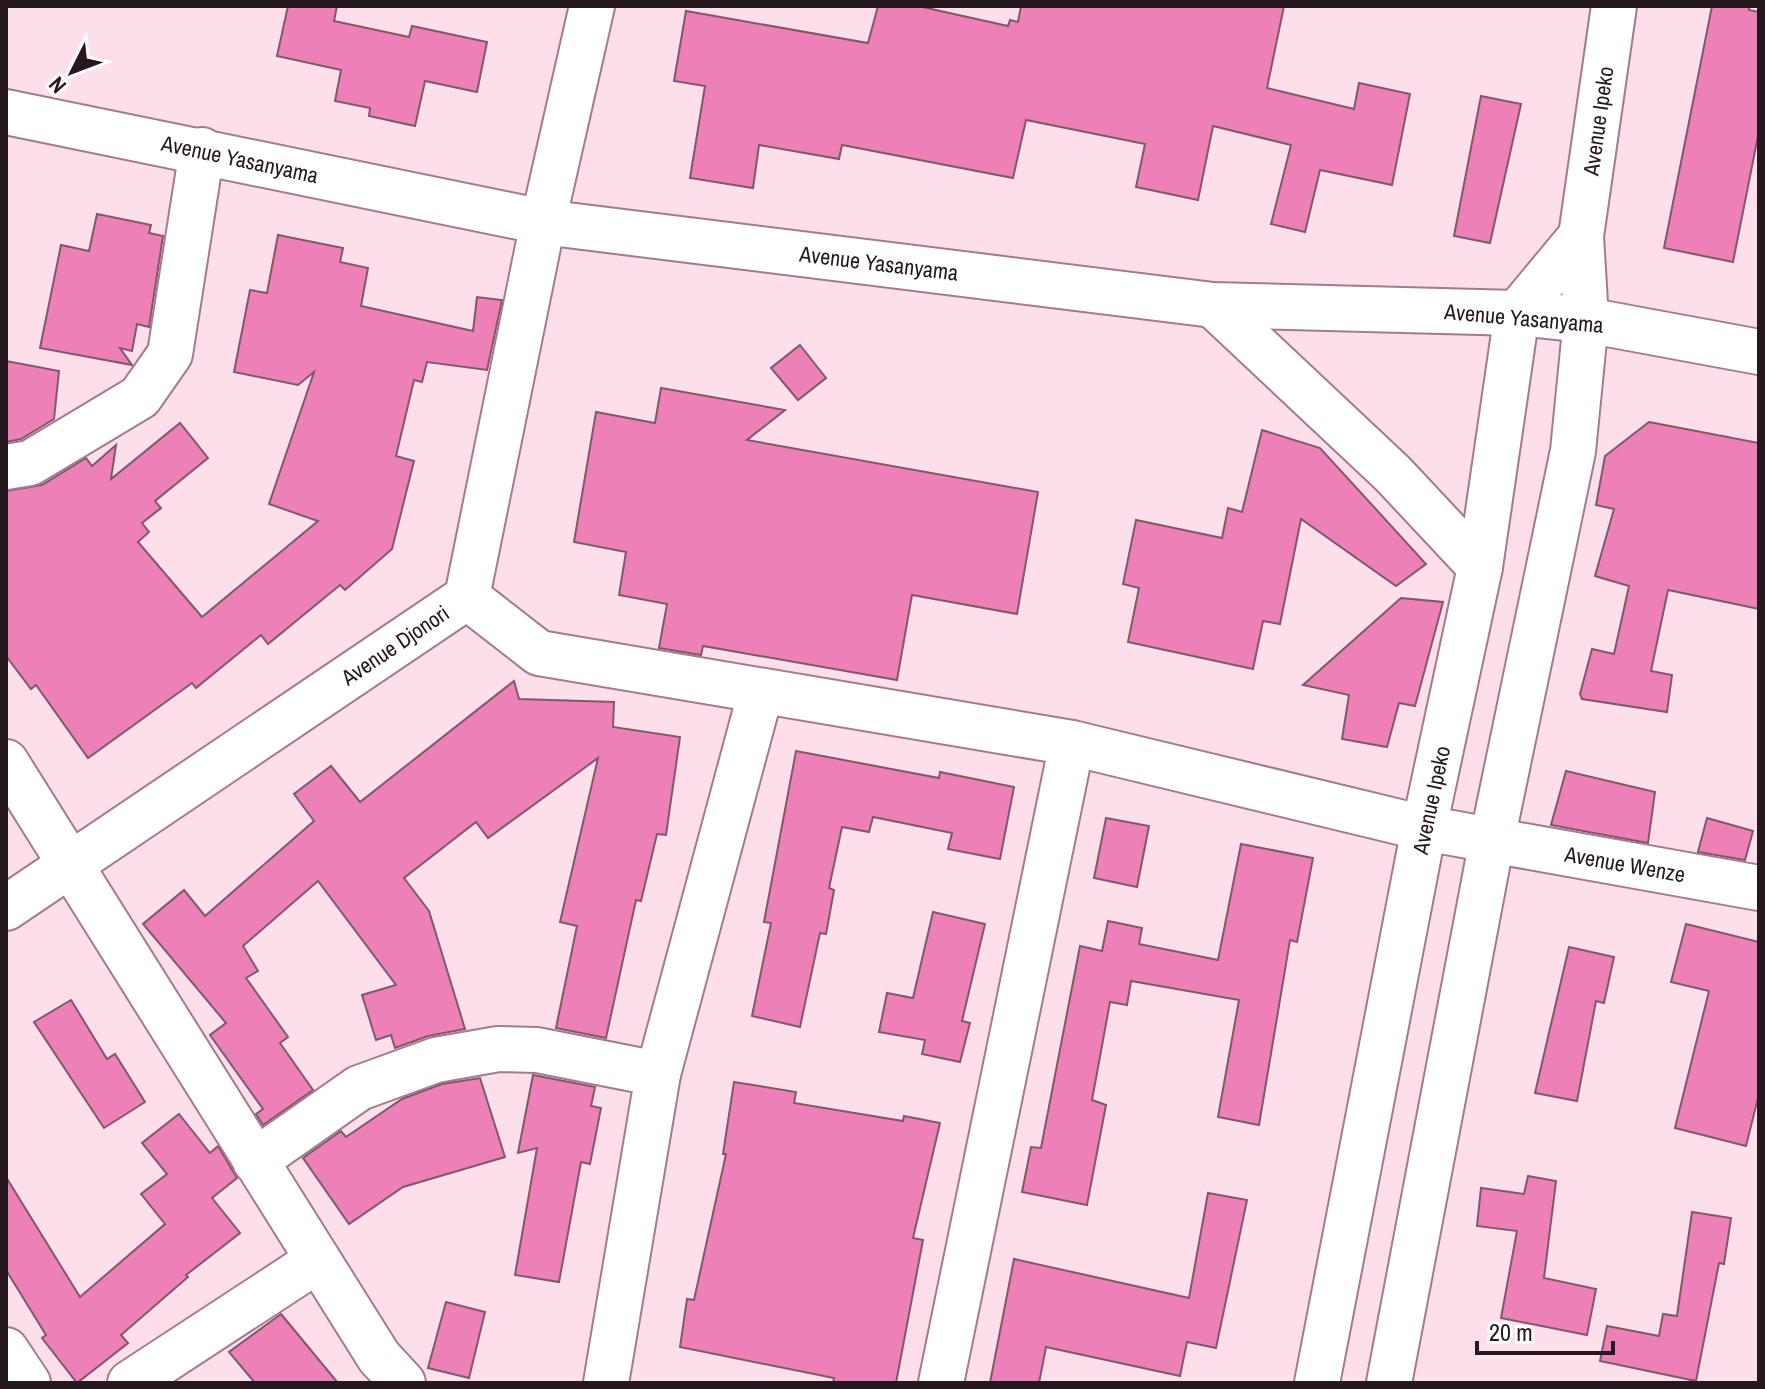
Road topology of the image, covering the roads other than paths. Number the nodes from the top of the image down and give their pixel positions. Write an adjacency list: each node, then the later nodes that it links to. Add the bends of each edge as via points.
1 (592, 6): 5 (street, Avenue Djonori)
2 (1614, 6): 6 (street, Avenue Ipeko)
3 (6, 112): 4 (street, Avenue Yasanyama)
4 (202, 150): 5 (street, Avenue Yasanyama); 11 (street, via 170,354 140,397 30,463)
5 (543, 222): 7 (street, Avenue Yasanyama); 13 (street, Avenue Djonori)
6 (1581, 236): 8 (street); 9 (street, Avenue Ipeko)
7 (1213, 305): 8 (street, Avenue Yasanyama); 12 (street, via 1393,474)
8 (1517, 313): 9 (street, Avenue Yasanyama); 12 (street, Avenue Ipeko)
9 (1586, 320): 10 (street, Avenue Yasanyama); 18 (street, Avenue Ipeko, via 1573,451)
10 (1759, 352)
11 (6, 467)
12 (1480, 567): 17 (street, Avenue Ipeko)
13 (467, 597): 14 (street, Avenue Wenze, via 539,653); 19 (street, Avenue Djonori)
14 (761, 691): 15 (street, Avenue Wenze); 22 (street)
15 (1072, 743): 17 (street, Avenue Wenze); 30 (street)
16 (6, 762): 19 (street)
17 (1424, 828): 18 (street, Avenue Wenze); 31 (street, Avenue Ipeko)
18 (1492, 840): 20 (street, Avenue Wenze); 32 (street, Avenue Ipeko)
19 (71, 865): 21 (street, Avenue Djonori); 23 (street)
20 (1759, 888)
21 (6, 908)
22 (658, 1074): 23 (street, via 537,1050 498,1049 436,1060 359,1088); 29 (street)
23 (255, 1161): 24 (street)
24 (318, 1260): 27 (street); 28 (street, via 379,1357)
25 (6, 1350): 26 (street)
26 (28, 1383)
27 (130, 1383)
28 (403, 1383)
29 (606, 1383)
30 (941, 1383)
31 (1317, 1383)
32 (1389, 1383)

